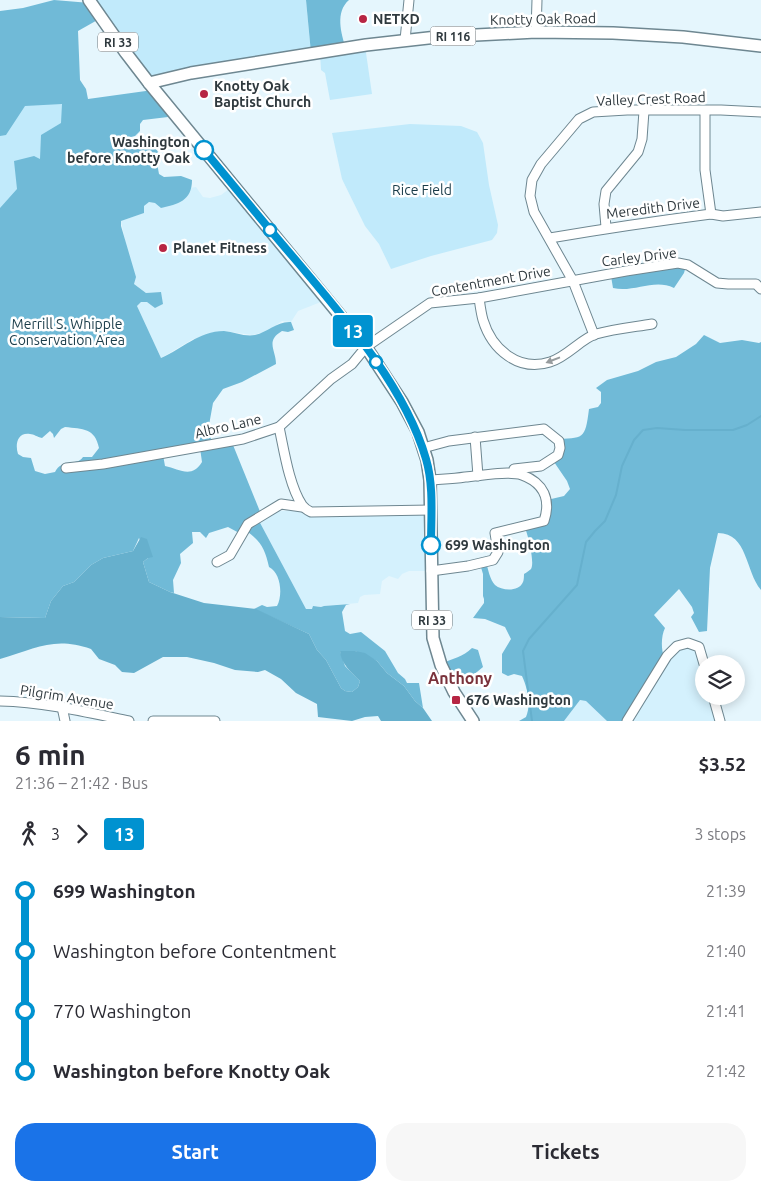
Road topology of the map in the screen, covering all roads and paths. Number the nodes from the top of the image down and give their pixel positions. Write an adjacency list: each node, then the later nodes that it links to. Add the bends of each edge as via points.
1 (89, 0): 7 (main road, RI 33)
2 (409, 0): 5 (street)
3 (537, 0): 4 (street)
4 (536, 32): 5 (main road, Knotty Oak Road / RI 116); 6 (main road, Knotty Oak Road / RI 116, via 664,36)
5 (405, 40): 7 (main road, Knotty Oak Road / RI 116)
6 (761, 46)
7 (149, 83): 20 (main road, RI 33)
8 (644, 111): 9 (street, Valley Crest Road); 13 (street, via 638,152 606,191); 14 (street, Valley Crest Road, via 593,112 580,119 540,164 532,180 530,196 534,212)
9 (705, 111): 10 (street, Valley Crest Road); 12 (street)
10 (761, 112)
11 (761, 212): 12 (street, Meredith Drive, via 724,216)
12 (711, 214): 13 (street, Meredith Drive)
13 (606, 227): 14 (street, Meredith Drive)
14 (550, 238): 15 (street, Valley Crest Road)
15 (573, 281): 16 (street, Carley Drive, via 678,263 717,283 756,284); 17 (street, Contentment Drive); 19 (street, Valley Crest Road)
16 (761, 289)
17 (479, 298): 19 (street, one-way to 17, via 550,362 532,365 517,361 503,354 492,340 483,321); 20 (street, Contentment Drive, via 430,303)
18 (652, 324): 19 (street)
19 (594, 334)
20 (366, 347): 21 (street, Albro Lane, via 352,364); 23 (main road, RI 33, via 402,402)
21 (279, 427): 24 (street, Albro Lane, via 243,439); 28 (street, via 288,468)
22 (475, 437): 23 (street); 25 (street, via 544,429 559,441 558,455 541,466); 26 (street)
23 (423, 448): 27 (main road, RI 33)
24 (66, 468)
25 (499, 473): 26 (street); 31 (street, via 522,474 538,484 546,498 544,521 495,534 498,552 492,560)
26 (478, 476): 27 (street)
27 (430, 480): 29 (main road, RI 33)
28 (302, 507): 29 (street, via 311,512 330,513); 30 (street, via 281,504 248,524 230,555)
29 (431, 510): 31 (main road, RI 33)
30 (218, 562)
31 (431, 572): 40 (main road, RI 33, via 433,638 447,678)
32 (701, 655): 41 (street, via 699,647 688,643 677,646 667,656)
33 (0, 701): 35 (street, Pilgrim Avenue)
34 (716, 705): 42 (street)
35 (62, 707): 36 (street); 37 (street, Pilgrim Avenue)
36 (65, 721)
37 (129, 721)
38 (154, 721): 39 (street)
39 (215, 721)
40 (473, 721)
41 (627, 721)
42 (720, 721)

